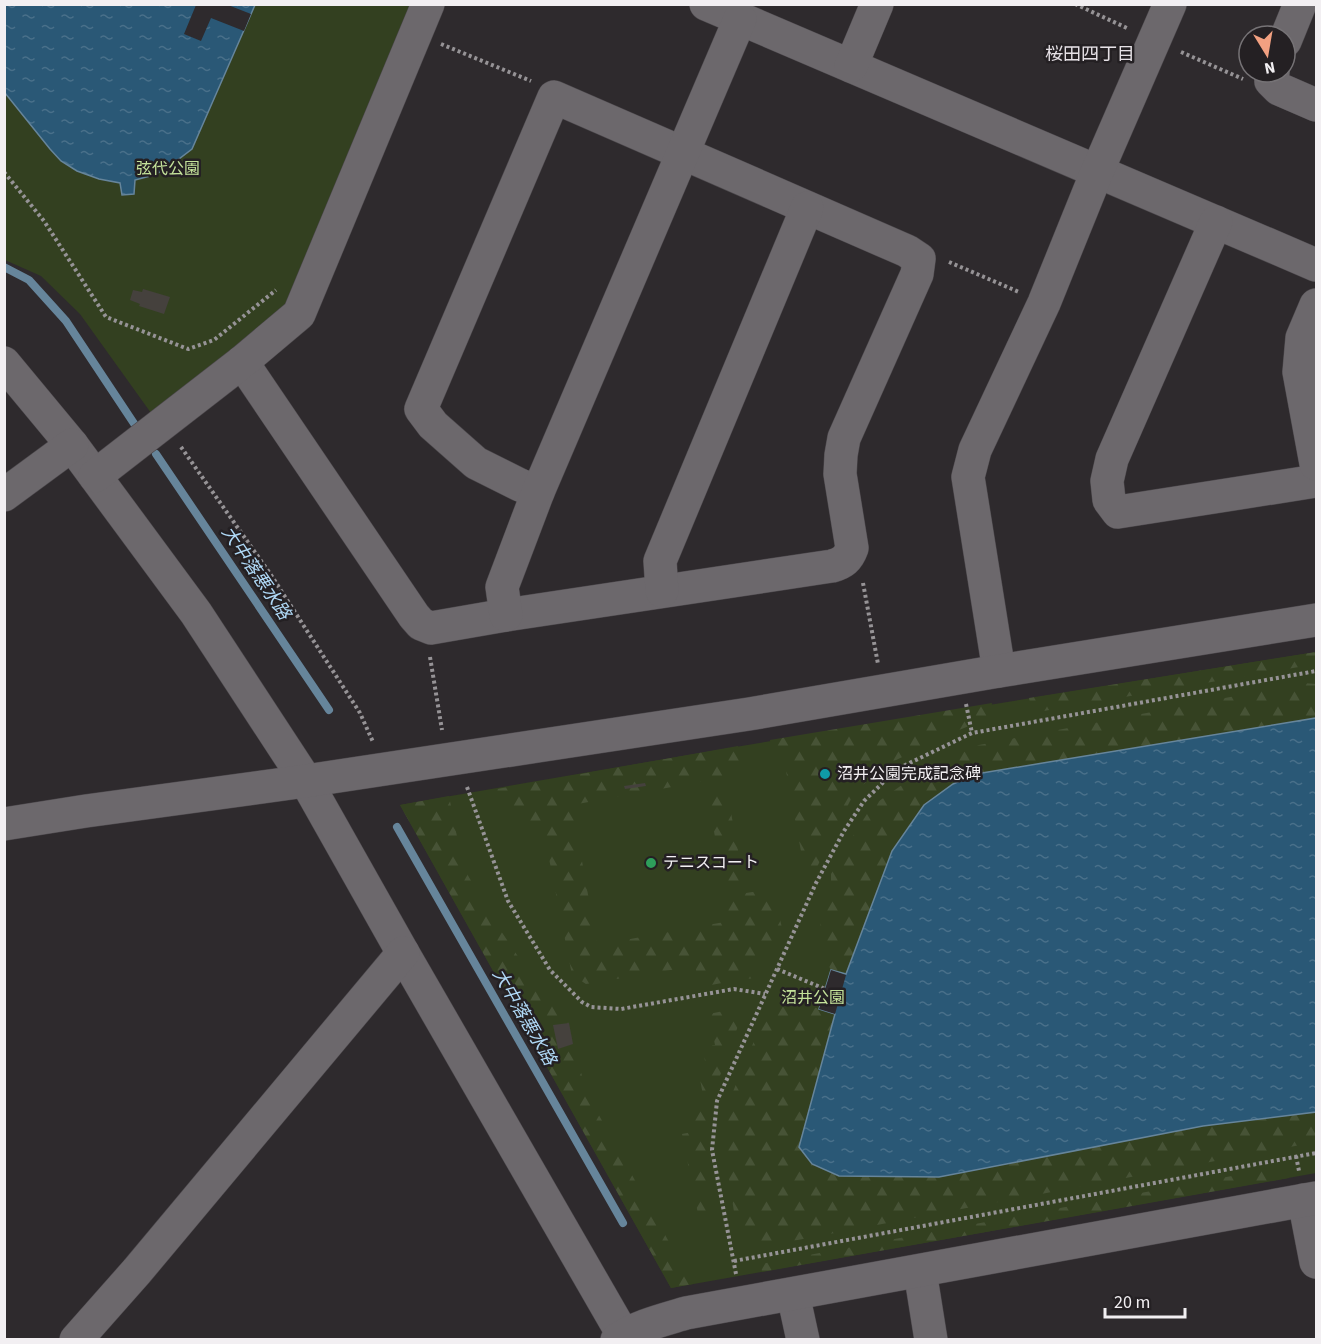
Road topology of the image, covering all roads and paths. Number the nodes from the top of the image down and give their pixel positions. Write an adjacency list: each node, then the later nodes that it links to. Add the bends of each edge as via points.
1 (429, 4): 10 (street)
2 (706, 4): 7 (street)
3 (877, 4): 12 (street)
4 (1075, 4): 9 (path)
5 (1170, 4): 19 (street)
6 (1300, 4): 8 (street)
7 (740, 19): 12 (street); 17 (street)
8 (1292, 24)
9 (1129, 29)
10 (416, 34): 15 (path, via 536,83); 27 (street, via 299,314)
11 (1177, 50): 13 (path)
12 (851, 66): 19 (street)
13 (1237, 76)
14 (1276, 84): 16 (street, via 1279,89)
15 (554, 97): 17 (street); 34 (street, via 421,409 433,425 476,463)
16 (1317, 105)
17 (682, 153): 20 (street); 34 (street)
18 (4, 172): 24 (path, via 45,221 106,317 188,349 214,340)
19 (1097, 172): 21 (street); 25 (street)
20 (807, 208): 22 (street); 37 (street, via 660,561)
21 (1216, 222): 23 (street); 33 (street, via 1112,459 1107,481 1109,500 1118,512)
22 (919, 259): 25 (path, via 936,257); 36 (street, via 917,274 844,438 840,474 852,548)
23 (1317, 265)
24 (279, 288)
25 (1044, 303): 42 (street, via 975,450 968,477)
26 (1317, 305): 31 (street, via 1302,338 1299,372)
27 (242, 362): 29 (street); 40 (street, via 414,616)
28 (10, 381): 30 (street)
29 (164, 423): 32 (street); 47 (path, via 271,575 354,703)
30 (72, 445): 32 (street); 35 (street)
31 (1317, 464)
32 (95, 476): 48 (street, via 196,614)
33 (1317, 481)
34 (538, 492): 38 (street, via 502,587)
35 (4, 495)
36 (849, 556): 37 (street, via 832,566); 41 (path, via 861,572)
37 (662, 591): 38 (street)
38 (506, 615): 40 (street)
39 (1317, 620): 42 (street)
40 (431, 628): 45 (path, via 428,644)
41 (878, 665)
42 (999, 671): 48 (street, via 749,714)
43 (1317, 671): 46 (path)
44 (965, 703): 46 (path)
45 (442, 730)
46 (972, 733): 52 (path, via 897,769 864,801 816,883)
47 (373, 743)
48 (306, 781): 50 (street); 51 (street)
49 (467, 787): 54 (path, via 508,901 550,970 582,1002 591,1007 621,1009 734,989)
50 (4, 824)
51 (403, 953): 62 (street); 63 (street)
52 (777, 969): 53 (path); 54 (path)
53 (825, 989)
54 (765, 994): 57 (path, via 717,1101 712,1150)
55 (1317, 1153): 57 (path)
56 (1310, 1199): 58 (street); 59 (street)
57 (734, 1261): 60 (path)
58 (1317, 1262)
59 (920, 1270): 61 (street); 65 (street)
60 (737, 1276)
61 (793, 1294): 62 (street, via 686,1313); 64 (street)
62 (622, 1338)
63 (75, 1340)
64 (803, 1340)
65 (931, 1340)

